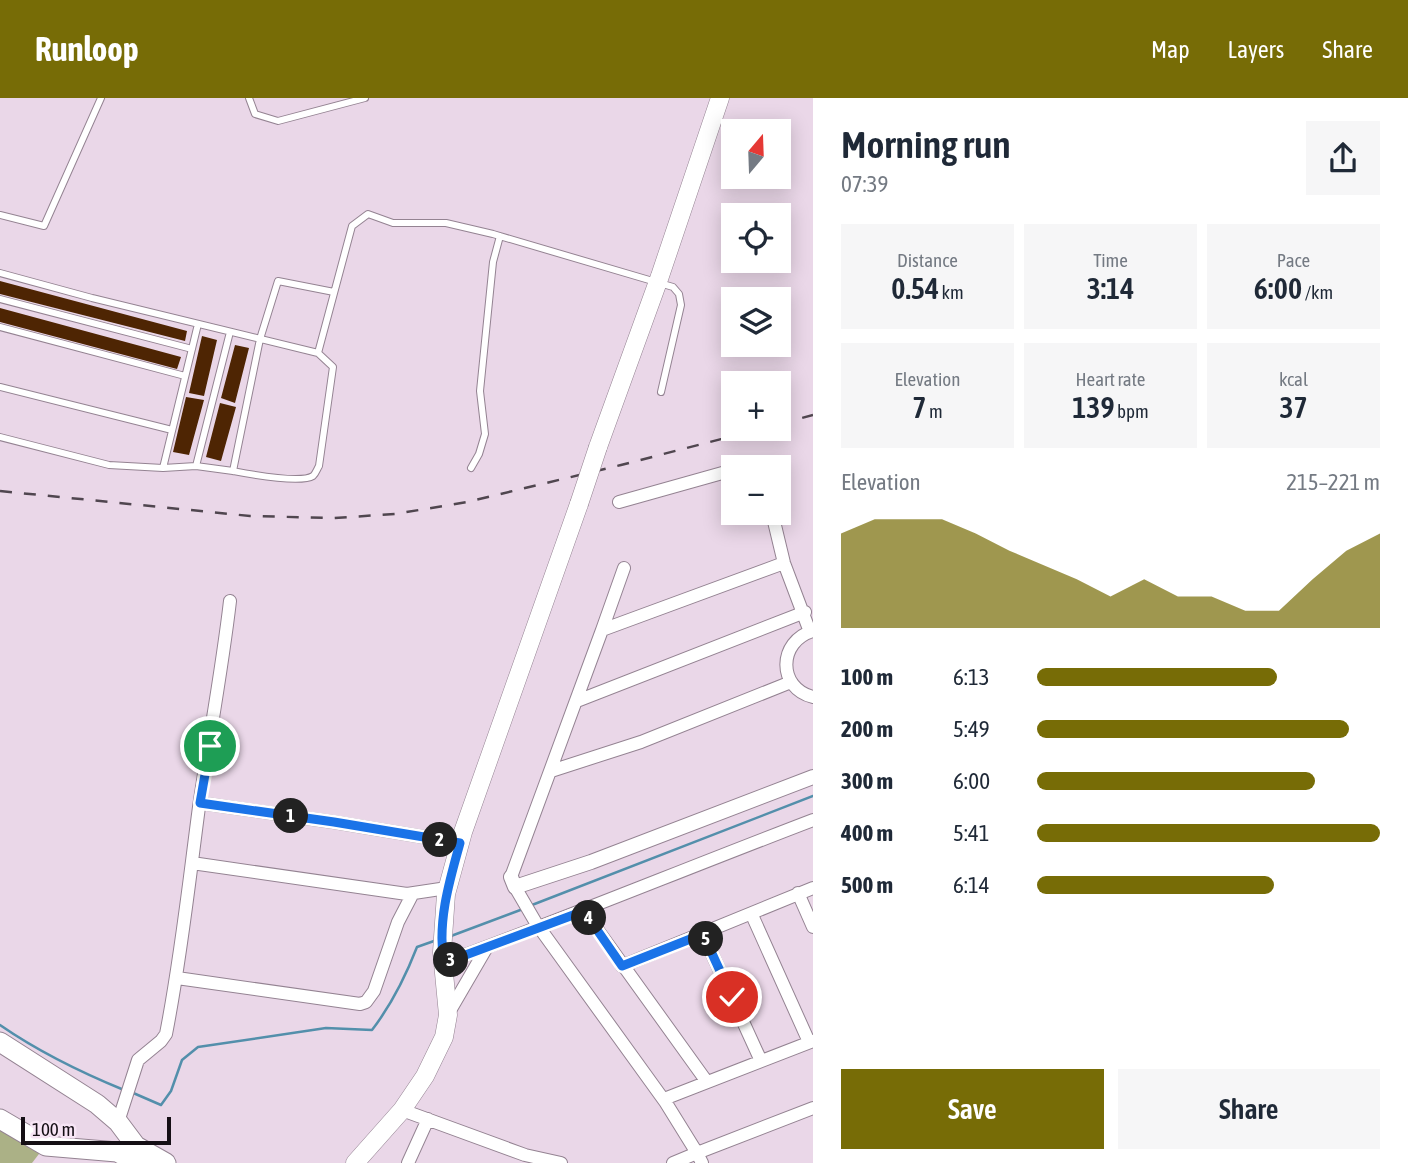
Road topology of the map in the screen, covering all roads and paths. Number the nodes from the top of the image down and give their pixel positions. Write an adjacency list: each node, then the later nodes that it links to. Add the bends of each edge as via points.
1 (101, 98): 5 (lane, via 44,226)
2 (249, 98): 4 (lane, via 255,114 274,121)
3 (720, 98): 8 (main road)
4 (362, 99)
5 (0, 215)
6 (500, 236): 8 (lane); 9 (lane, via 446,223 393,223 368,214 352,226); 24 (lane, via 493,262 480,391 485,434)
7 (0, 273): 11 (lane)
8 (658, 281): 19 (lane, via 677,290 681,305); 42 (main road, bridge)
9 (334, 292): 14 (lane, via 279,281); 16 (lane)
10 (0, 299): 15 (lane)
11 (198, 324): 13 (lane); 15 (lane)
12 (0, 327): 17 (lane)
13 (230, 332): 14 (lane); 22 (lane)
14 (260, 339): 16 (lane); 25 (lane)
15 (192, 349): 17 (lane)
16 (318, 353): 25 (lane, via 333,367 315,473 278,479)
17 (185, 376): 20 (lane)
18 (0, 387): 20 (lane)
19 (662, 392)
20 (172, 430): 23 (lane)
21 (0, 438): 23 (lane, via 109,465)
22 (196, 466): 23 (lane); 25 (lane)
23 (163, 468)
24 (471, 468)
25 (233, 471)
26 (721, 473): 27 (street)
27 (619, 502)
28 (775, 525): 29 (street)
29 (784, 563): 32 (street); 33 (street)
30 (624, 568): 33 (street)
31 (230, 601): 40 (street)
32 (804, 612): 34 (street); 37 (street)
33 (603, 630): 37 (street)
34 (812, 631): 35 (street, via 800,636 788,652)
35 (791, 682): 36 (street); 38 (street, via 641,742)
36 (813, 697)
37 (577, 701): 38 (street)
38 (551, 771): 44 (street)
39 (813, 777): 44 (street, via 591,862)
40 (200, 803): 42 (street); 43 (street)
41 (813, 820): 49 (street)
42 (460, 843): 46 (main road)
43 (192, 863): 48 (street); 57 (street)
44 (513, 882): 51 (street)
45 (813, 888): 47 (street)
46 (447, 891): 48 (street); 55 (main road)
47 (798, 893): 50 (street); 52 (street)
48 (412, 895): 57 (street, via 366,1003)
49 (584, 911): 51 (street); 56 (street)
50 (752, 915): 53 (street); 60 (street)
51 (538, 925): 54 (street); 63 (street)
52 (813, 927)
53 (703, 934): 56 (street); 61 (street)
54 (487, 947): 55 (street); 58 (street)
55 (443, 957): 58 (main road)
56 (622, 966): 62 (street)
57 (177, 978): 67 (street, via 164,1038 138,1060)
58 (448, 1015): 65 (main road, via 438,1054)
59 (0, 1042): 67 (highway)
60 (811, 1042): 61 (street)
61 (761, 1061): 62 (street)
62 (707, 1082): 63 (street)
63 (664, 1099): 70 (street)
64 (813, 1108): 70 (street)
65 (402, 1110): 66 (street); 73 (main road)
66 (428, 1119): 71 (street); 74 (street)
67 (118, 1122): 69 (highway)
68 (5, 1124): 69 (highway, via 46,1146)
69 (137, 1154): 72 (highway)
70 (699, 1158): 76 (street)
71 (523, 1159): 75 (street)
72 (166, 1163)
73 (355, 1163)
74 (408, 1163)
75 (561, 1163)
76 (673, 1163)

